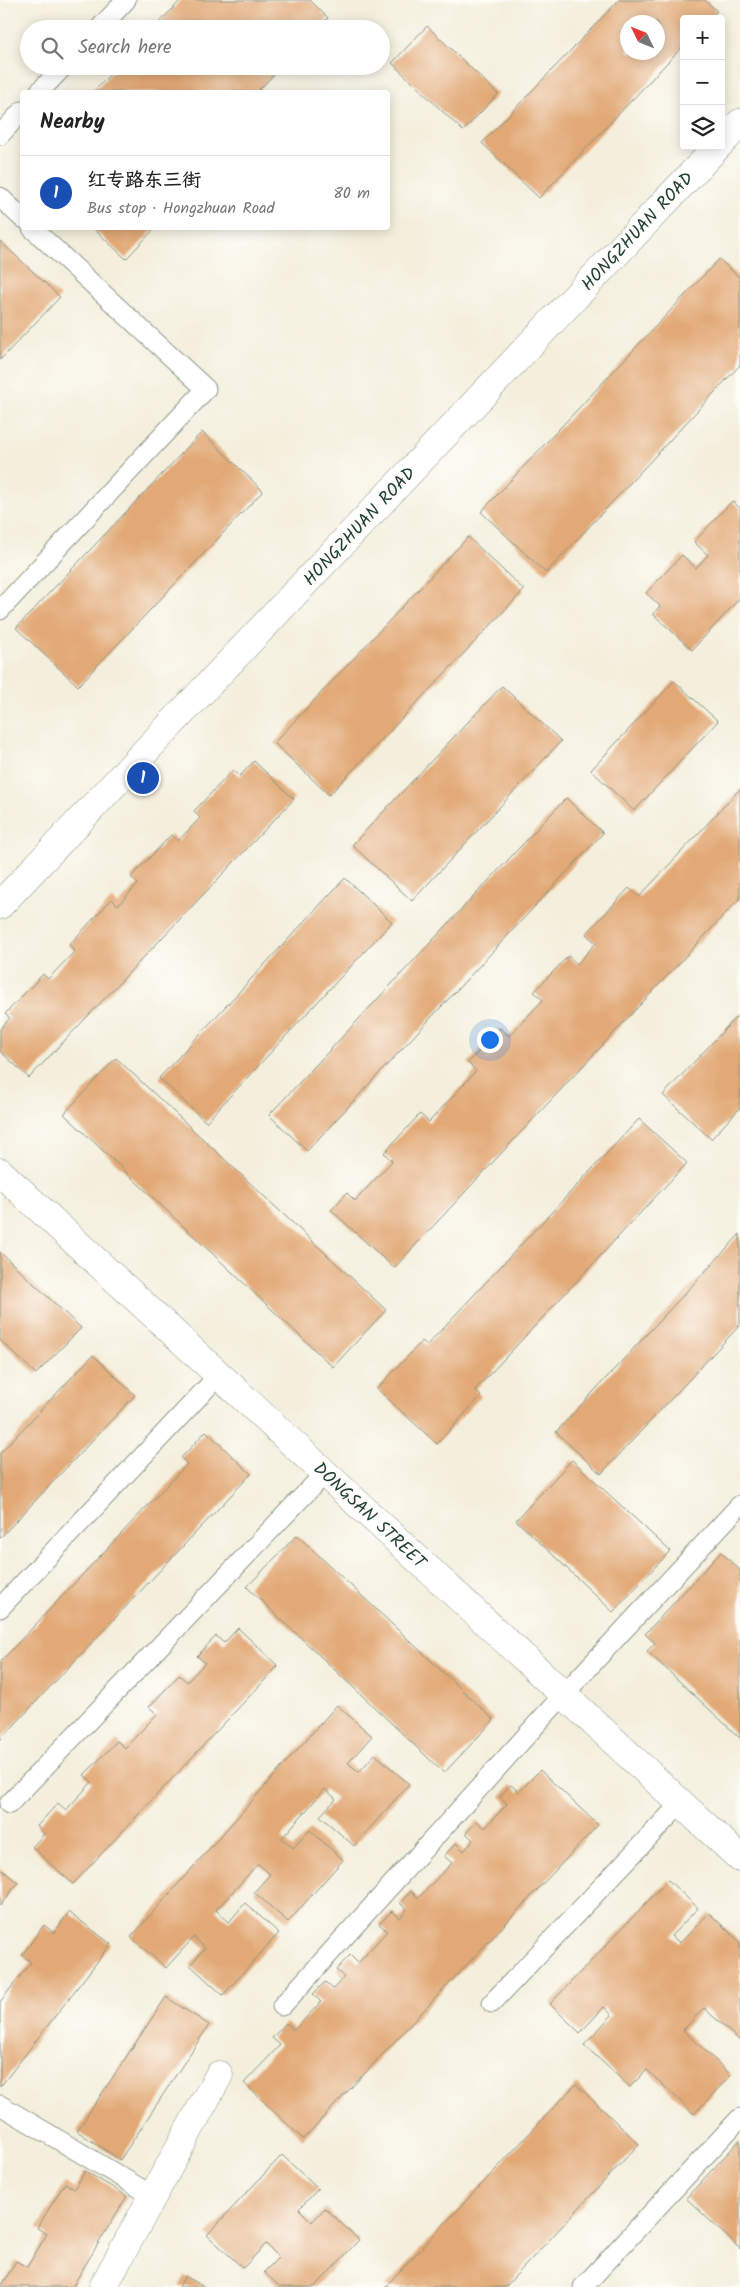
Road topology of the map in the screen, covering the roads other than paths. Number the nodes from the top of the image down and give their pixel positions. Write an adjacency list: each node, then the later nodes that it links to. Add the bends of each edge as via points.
1 (126, 0): 2 (lane)
2 (107, 20)
3 (55, 75): 4 (lane)
4 (41, 90)
5 (20, 112): 7 (lane)
6 (740, 123): 8 (street)
7 (0, 135)
8 (725, 139)
9 (714, 150): 14 (street, HONGZHUAN ROAD)
10 (0, 197): 11 (lane)
11 (20, 216)
12 (34, 230): 13 (lane, via 206,390)
13 (0, 610)
14 (0, 905)
15 (0, 1172): 16 (street, DONGSAN STREET)
16 (219, 1375): 17 (street, DONGSAN STREET); 19 (lane)
17 (325, 1473): 20 (street, DONGSAN STREET); 22 (lane)
18 (740, 1505): 20 (lane)
19 (0, 1608)
20 (564, 1694): 21 (street, DONGSAN STREET); 25 (lane)
21 (681, 1803): 23 (street, DONGSAN STREET); 24 (lane)
22 (9, 1804)
23 (740, 1858)
24 (492, 2003)
25 (282, 2006)
26 (219, 2075): 29 (street)
27 (0, 2105): 29 (lane)
28 (740, 2118): 31 (lane)
29 (153, 2196): 30 (street)
30 (103, 2287)
31 (583, 2287)

